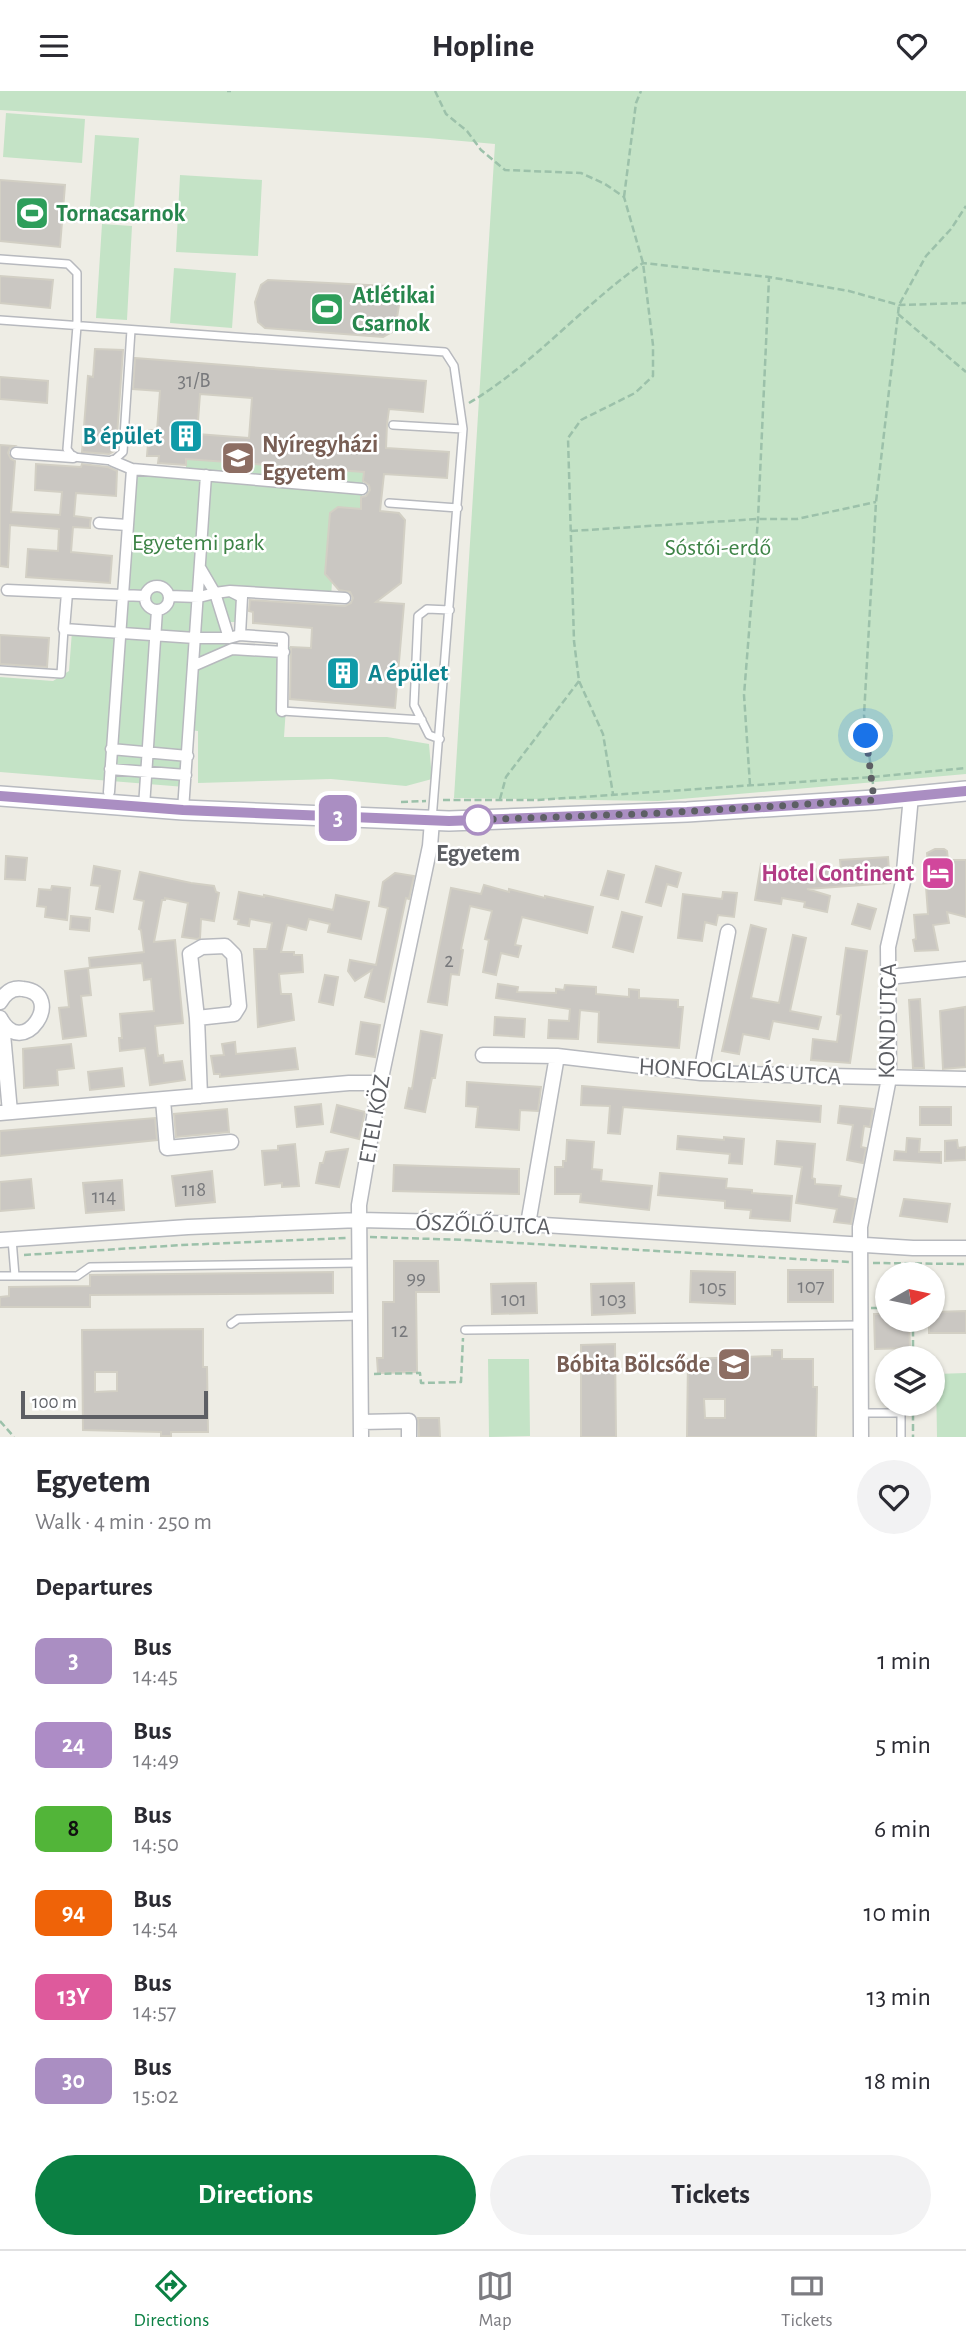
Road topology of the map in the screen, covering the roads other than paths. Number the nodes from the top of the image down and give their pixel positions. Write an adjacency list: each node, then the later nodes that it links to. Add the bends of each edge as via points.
1 (0, 259): 3 (lane, via 68,264 77,273)
2 (0, 320): 3 (lane)
3 (77, 326): 4 (lane); 8 (lane, via 67,449)
4 (131, 330): 6 (lane, via 445,352 454,366); 9 (lane, via 123,451)
5 (393, 425): 6 (lane)
6 (463, 429): 14 (lane)
7 (16, 453): 8 (street)
8 (73, 457): 9 (lane)
9 (113, 461): 10 (street)
10 (132, 469): 11 (street); 16 (street)
11 (206, 475): 12 (street); 17 (street)
12 (362, 489)
13 (388, 503): 14 (lane)
14 (458, 508): 28 (lane)
15 (99, 523): 16 (street)
16 (127, 526): 22 (street)
17 (201, 569): 21 (street); 25 (street)
18 (7, 590): 20 (street)
19 (230, 591): 21 (street); 26 (street); 32 (street, via 242,597)
20 (67, 593): 22 (street); 29 (street)
21 (215, 593): 25 (street); 32 (street)
22 (122, 596): 23 (street); 30 (street)
23 (145, 596): 24 (street, via 151,587 159,586); 27 (street, via 150,607)
24 (169, 596): 25 (street); 27 (street, via 165,607)
25 (199, 597): 33 (street)
26 (345, 598)
27 (158, 610): 31 (street)
28 (450, 610): 39 (lane, via 427,609 418,616 414,705); 40 (lane)
29 (64, 629): 30 (street); 37 (lane, via 61,674)
30 (119, 633): 31 (street); 41 (street)
31 (155, 636): 33 (street); 42 (street)
32 (234, 636): 33 (street); 34 (street); 35 (street, via 284,638)
33 (195, 638): 36 (street)
34 (234, 649): 35 (street); 36 (street)
35 (284, 652): 38 (street)
36 (193, 666): 43 (street)
37 (0, 670)
38 (282, 711): 39 (lane)
39 (422, 720): 40 (lane, via 429,735)
40 (440, 739): 53 (lane)
41 (111, 748): 42 (street); 44 (street)
42 (148, 752): 43 (street); 45 (street)
43 (188, 755): 46 (street)
44 (110, 769): 45 (street); 48 (street)
45 (146, 772): 46 (street); 51 (street)
46 (186, 775): 52 (street)
47 (966, 791): 50 (main road)
48 (109, 792)
49 (0, 796): 51 (main road)
50 (911, 796): 53 (main road, via 582,817); 56 (street, KOND UTCA, via 903,882 888,947)
51 (144, 807): 52 (main road)
52 (183, 810): 53 (main road)
53 (432, 821): 65 (street, ETEL KÖZ)
54 (728, 932): 62 (street)
55 (966, 969): 56 (street)
56 (888, 977): 63 (street, KOND UTCA)
57 (0, 1002): 59 (street, via 8,992 21,988 34,993 42,1006 39,1021 28,1030 14,1031)
58 (197, 1018): 58 (street, via 190,954 202,947 225,946 234,955 239,1006 234,1014); 66 (street)
59 (1, 1020): 68 (street)
60 (483, 1055): 61 (street, HONFOGLALÁS UTCA)
61 (557, 1056): 62 (street, HONFOGLALÁS UTCA); 71 (street)
62 (701, 1073): 63 (street, HONFOGLALÁS UTCA)
63 (888, 1078): 64 (street, HONFOGLALÁS UTCA); 73 (street, KOND UTCA, via 860,1227)
64 (966, 1079)
65 (380, 1083): 66 (street); 70 (street, ETEL KÖZ)
66 (200, 1096): 67 (street)
67 (163, 1100): 68 (street); 69 (street, via 167,1148)
68 (5, 1113)
69 (231, 1142)
70 (360, 1220): 71 (street, ÓSZŐLŐ UTCA); 72 (street, ÓSZŐLŐ UTCA); 75 (street, ETEL KÖZ)
71 (528, 1224): 73 (street, ÓSZŐLŐ UTCA)
72 (6, 1240): 77 (lane)
73 (861, 1245): 74 (street, ÓSZŐLŐ UTCA); 80 (street, KOND UTCA)
74 (966, 1248)
75 (359, 1263): 77 (lane, via 90,1267 77,1276); 78 (street, ETEL KÖZ)
76 (0, 1276): 77 (lane)
77 (15, 1276)
78 (360, 1316): 79 (lane, via 239,1319); 83 (street, ETEL KÖZ)
79 (231, 1324)
80 (861, 1325): 81 (lane); 82 (street, KOND UTCA)
81 (465, 1330)
82 (861, 1413): 86 (street, KOND UTCA); 87 (lane, via 901,1413)
83 (360, 1422): 84 (street, ETEL KÖZ); 85 (street, via 409,1421)
84 (360, 1437)
85 (410, 1437)
86 (861, 1437)
87 (901, 1437)

